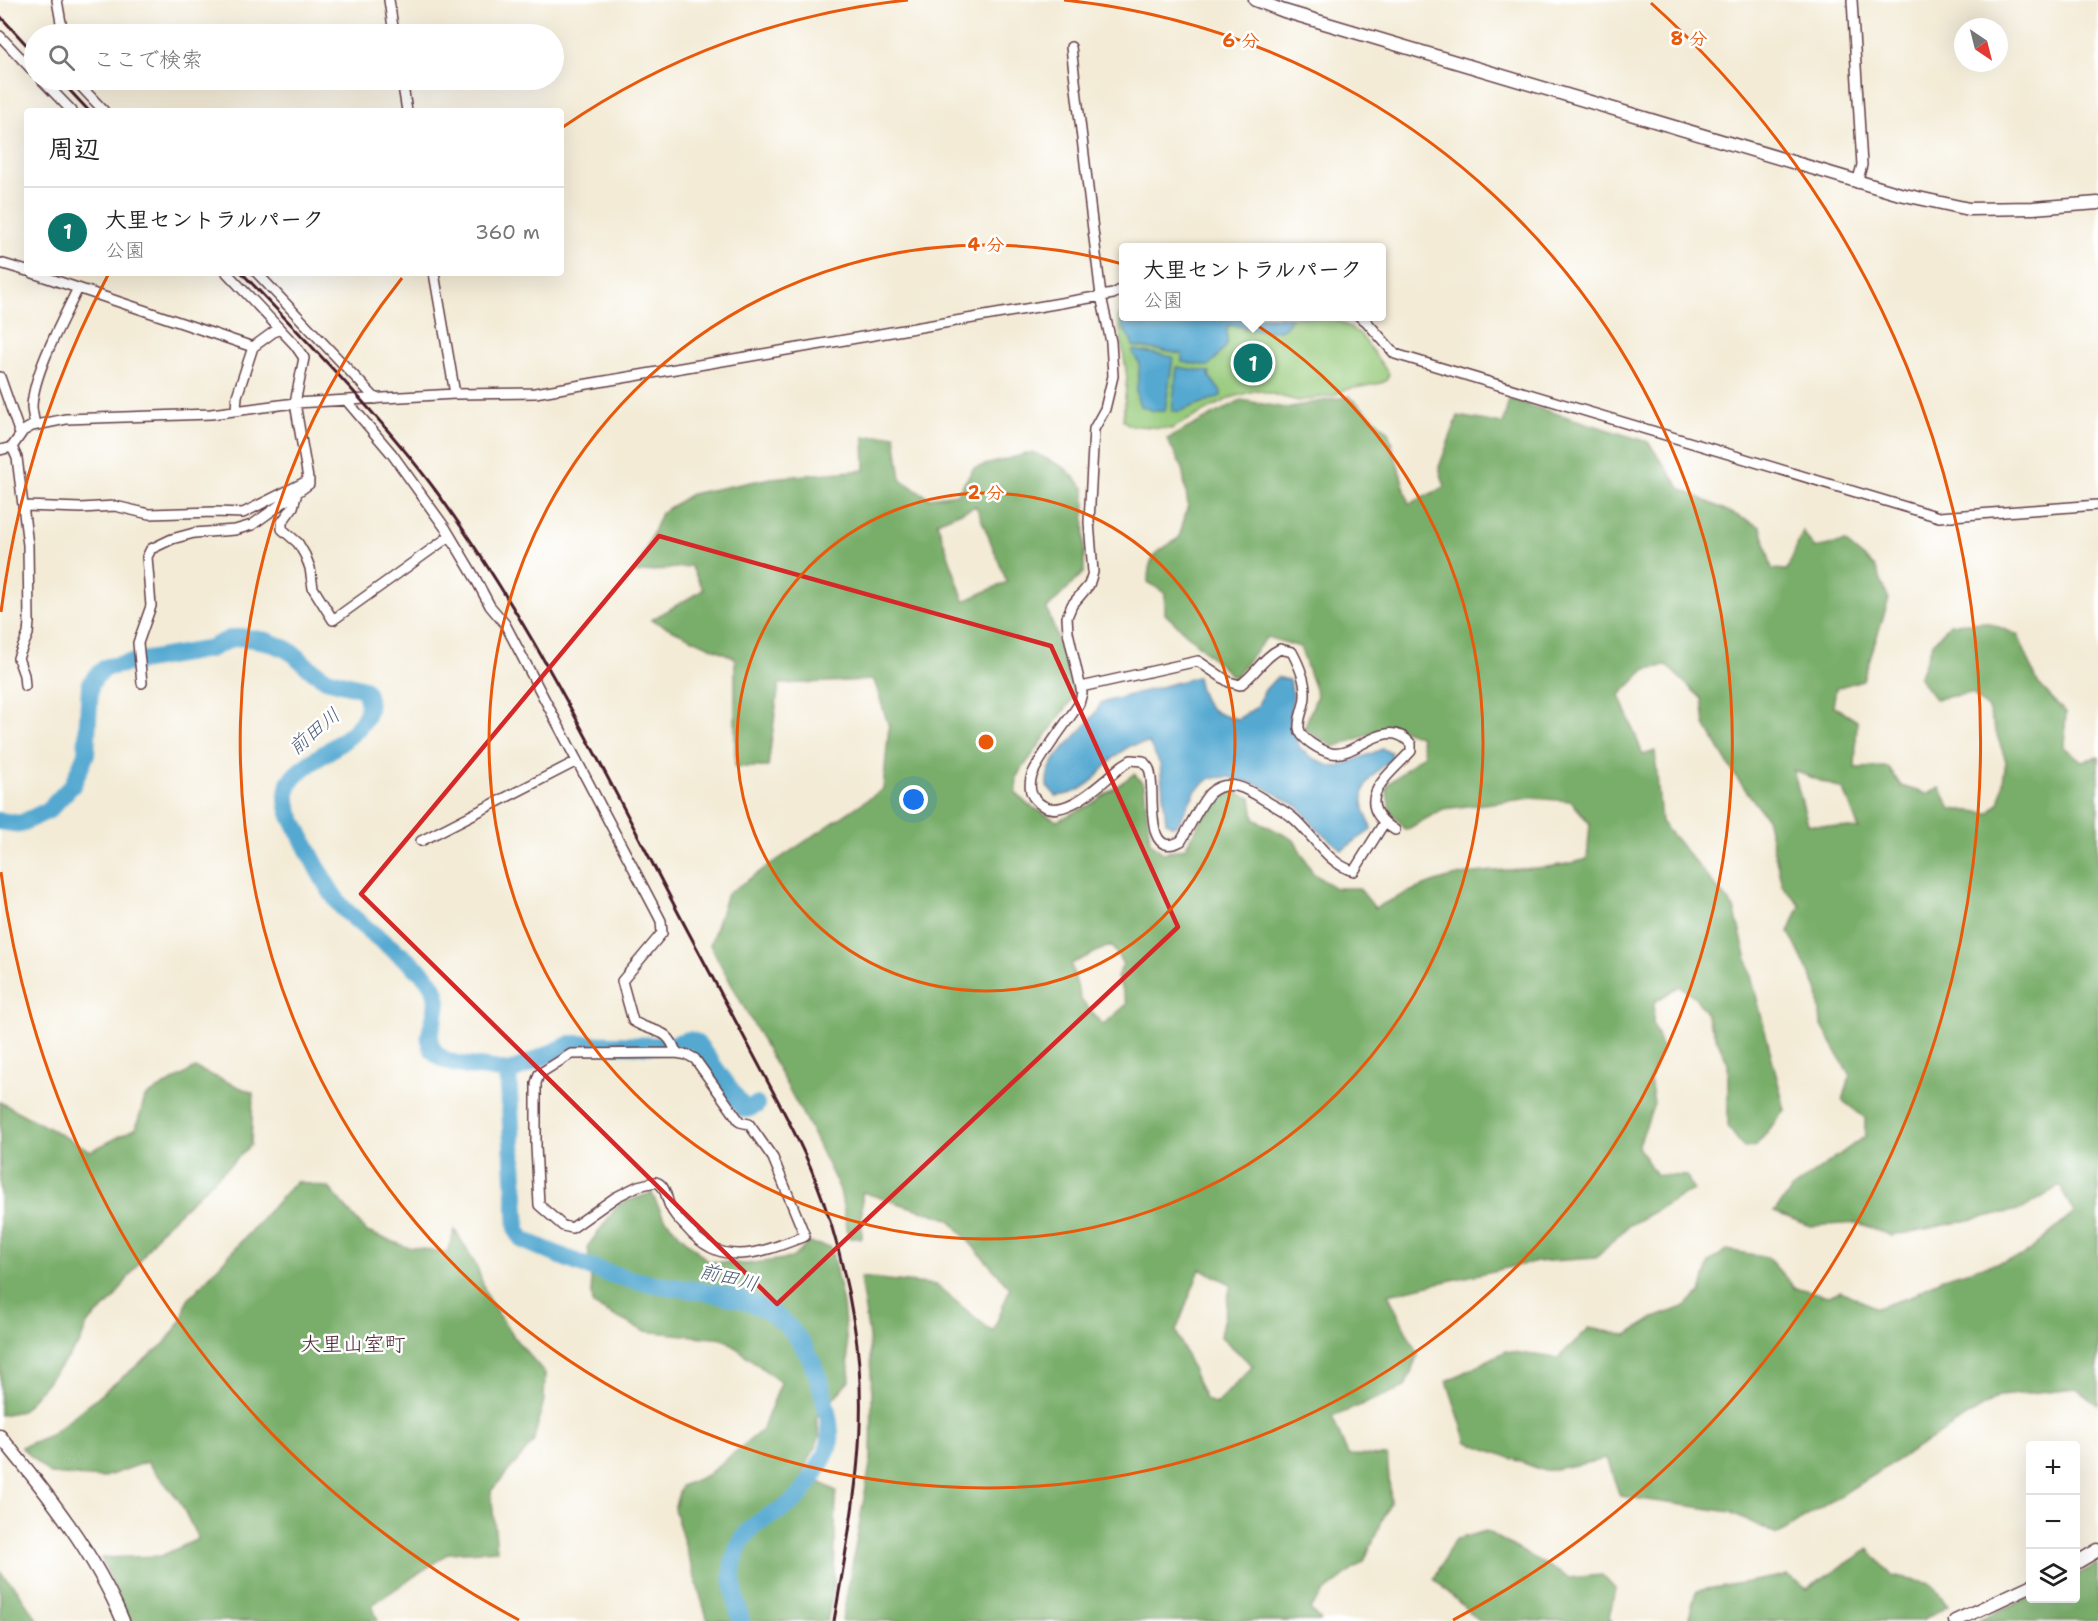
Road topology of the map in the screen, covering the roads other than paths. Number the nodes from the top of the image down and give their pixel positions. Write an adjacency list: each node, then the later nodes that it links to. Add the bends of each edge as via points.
1 (57, 0): 5 (street)
2 (389, 0): 6 (street)
3 (1255, 0): 16 (street)
4 (1852, 0): 16 (street, via 1862,165)
5 (61, 24)
6 (393, 24)
7 (0, 36): 9 (street)
8 (1071, 47): 26 (street)
9 (24, 61)
10 (52, 90): 13 (street)
11 (84, 90): 14 (street)
12 (404, 90): 15 (street)
13 (69, 108)
14 (101, 108)
15 (407, 108)
16 (1857, 183): 17 (street, via 1969,209)
17 (2098, 203)
18 (0, 263): 19 (street)
19 (24, 270)
20 (42, 276): 24 (street)
21 (230, 276): 28 (street)
22 (260, 276): 32 (street)
23 (434, 276): 31 (street)
24 (78, 288): 29 (street); 36 (street, via 38,381 32,406)
25 (1119, 291): 26 (street)
26 (1101, 296): 31 (street, via 535,393); 47 (street, via 1111,342 1113,376 1105,409 1094,429 1089,522 1092,572 1089,585 1067,617)
27 (1366, 321): 42 (street, via 1395,354 1939,517)
28 (279, 328): 29 (street); 34 (street, via 304,358)
29 (254, 347): 35 (street)
30 (0, 377): 37 (street)
31 (454, 394): 32 (street)
32 (376, 399): 33 (street)
33 (347, 401): 34 (street); 44 (street, via 392,454)
34 (295, 403): 35 (street); 40 (street)
35 (236, 410): 36 (street, via 66,419)
36 (35, 425): 37 (street)
37 (20, 434): 38 (street)
38 (12, 447): 39 (street); 43 (street)
39 (0, 450)
40 (309, 480): 41 (street); 43 (street, via 243,513 149,514 115,506)
41 (297, 494): 44 (street, via 282,529 298,543 310,568 313,588 333,620); 45 (street, via 252,525 194,533 151,549 147,557 151,606 138,643)
42 (2098, 505)
43 (24, 506): 46 (street, via 29,622 18,658)
44 (450, 536): 48 (street, via 490,606 505,624)
45 (142, 678)
46 (25, 686)
47 (1081, 687): 49 (street, via 1198,661 1240,685 1268,654 1280,649 1292,652 1299,664 1305,694 1299,728 1304,738 1332,753 1347,751 1382,735 1397,734 1411,744 1411,751 1376,789 1373,801); 49 (street, via 1079,704 1033,774 1031,794 1047,808 1072,805 1131,760 1143,761 1150,769 1153,821 1164,844 1181,841 1208,795 1229,785 1243,787 1292,817 1328,854 1354,871)
48 (577, 761): 51 (street); 52 (street, via 661,921 658,940 622,981 633,1021 667,1035)
49 (1384, 823): 50 (street)
50 (1395, 830)
51 (421, 841)
52 (674, 1048): 52 (street, via 571,1054 539,1074 539,1205 562,1226 572,1228 616,1197 655,1182 662,1185 673,1212 691,1234 721,1253 746,1255 805,1236 773,1158 761,1139 749,1124 740,1122 695,1059)
53 (0, 1436): 57 (street, via 85,1548)
54 (2098, 1551): 55 (street)
55 (2080, 1561)
56 (2026, 1588): 58 (street)
57 (123, 1621)
58 (1955, 1621)

